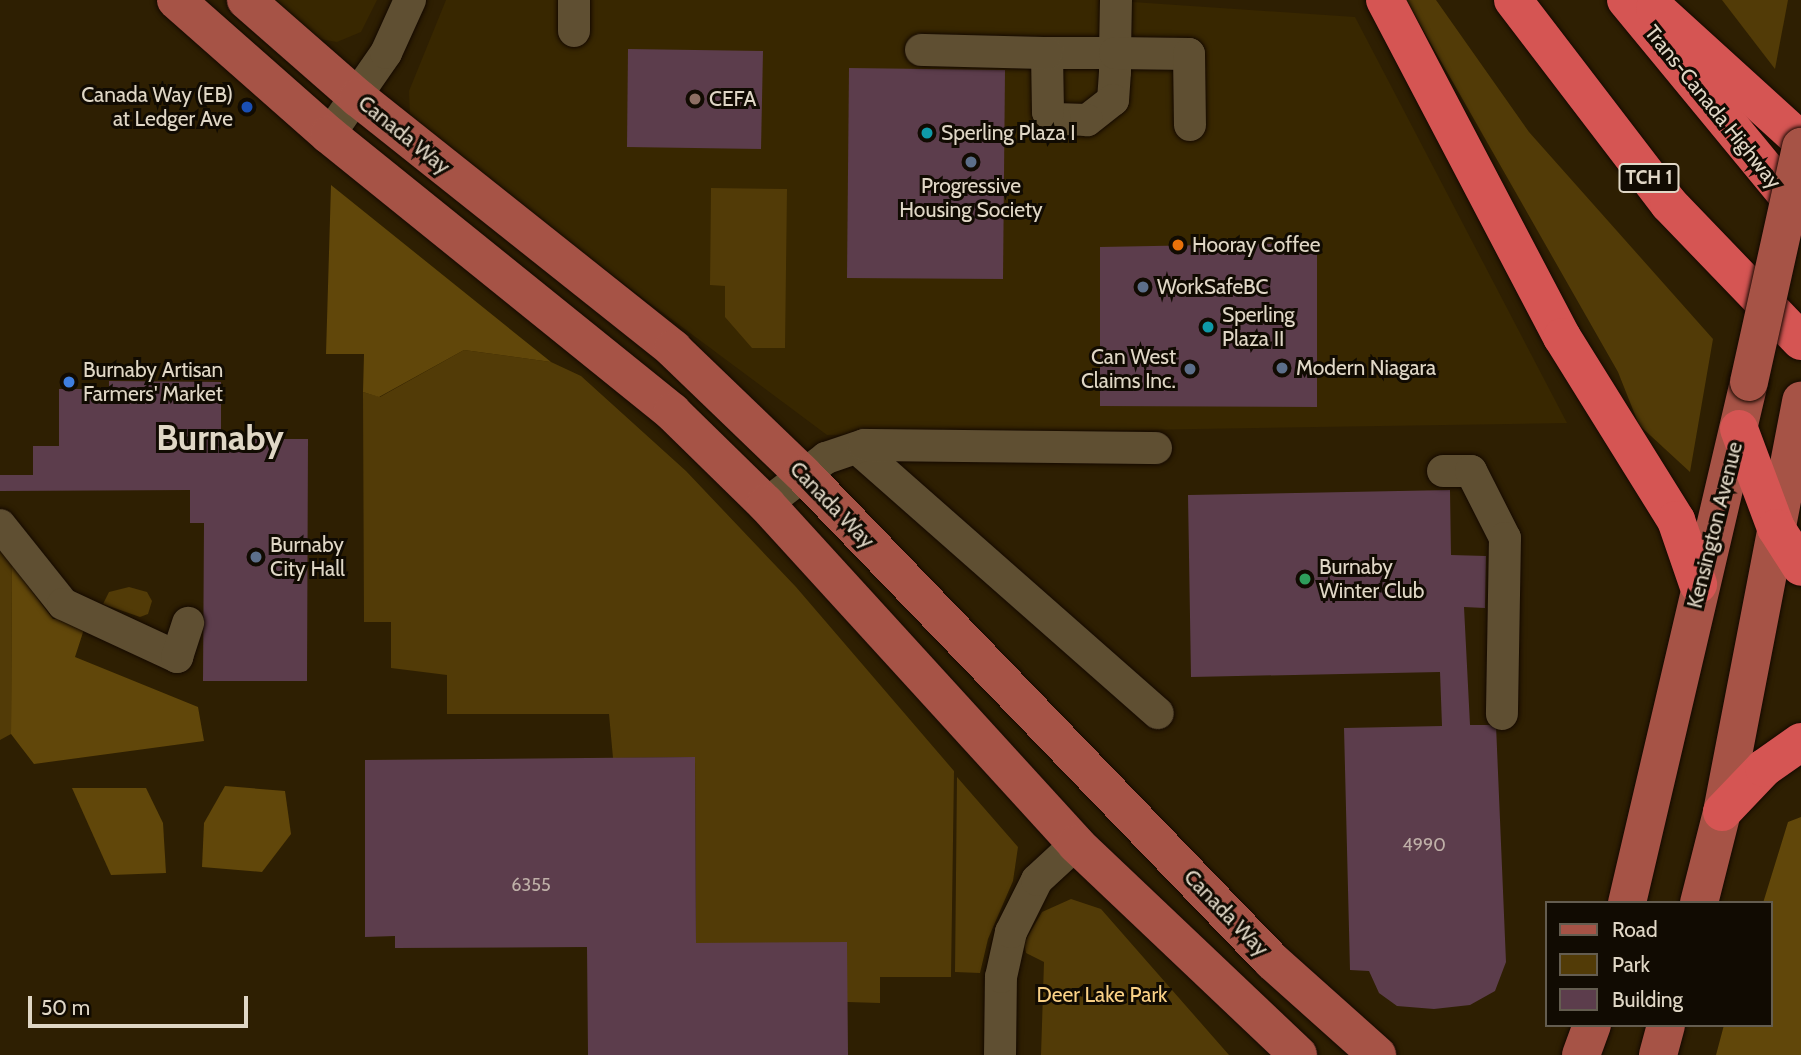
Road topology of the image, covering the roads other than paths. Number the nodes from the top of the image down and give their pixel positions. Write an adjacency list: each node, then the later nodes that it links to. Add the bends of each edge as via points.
1 (176, 0): 14 (main road)
2 (246, 0): 12 (main road, Canada Way)
3 (410, 0): 12 (street)
4 (1116, 0): 11 (street)
5 (1385, 0): 29 (highway, via 1562,337 1666,500)
6 (1513, 0): 18 (highway, TCH 1, via 1669,204)
7 (1626, 0): 17 (highway, Trans-Canada Highway)
8 (1646, 0): 15 (highway, via 1761,99)
9 (921, 50): 10 (street)
10 (1047, 52): 11 (street); 11 (street, via 1048,112 1055,119 1087,120 1113,100)
11 (1115, 52): 13 (street, via 1189,54)
12 (358, 97): 14 (street); 24 (main road, Canada Way, via 673,349)
13 (1191, 125)
14 (329, 135): 25 (main road, via 589,342)
15 (1801, 141)
16 (1801, 147): 20 (main road, Kensington Avenue, bridge)
17 (1801, 212)
18 (1801, 341)
19 (1798, 416): 27 (main road)
20 (1739, 429): 27 (highway); 29 (main road, Kensington Avenue)
21 (856, 448): 22 (street); 24 (street); 31 (street)
22 (1156, 448)
23 (1443, 471): 32 (street, via 1471,471 1505,538)
24 (803, 474): 25 (street); 42 (main road, Canada Way, via 1272,961)
25 (766, 504): 35 (main road)
26 (0, 525): 30 (street, via 64,604 177,657)
27 (1776, 528): 28 (highway); 34 (main road)
28 (1801, 567)
29 (1698, 584): 36 (main road, Kensington Avenue)
30 (188, 623)
31 (1158, 713)
32 (1502, 714)
33 (1801, 742): 34 (highway, via 1764,768)
34 (1722, 812): 37 (main road)
35 (1076, 844): 40 (street, via 1037,880 1010,932 1001,977); 41 (main road)
36 (1627, 901)
37 (1700, 901)
38 (1591, 1027): 43 (main road)
39 (1665, 1027): 44 (main road)
40 (1000, 1055)
41 (1298, 1055)
42 (1377, 1055)
43 (1581, 1055)
44 (1658, 1055)

